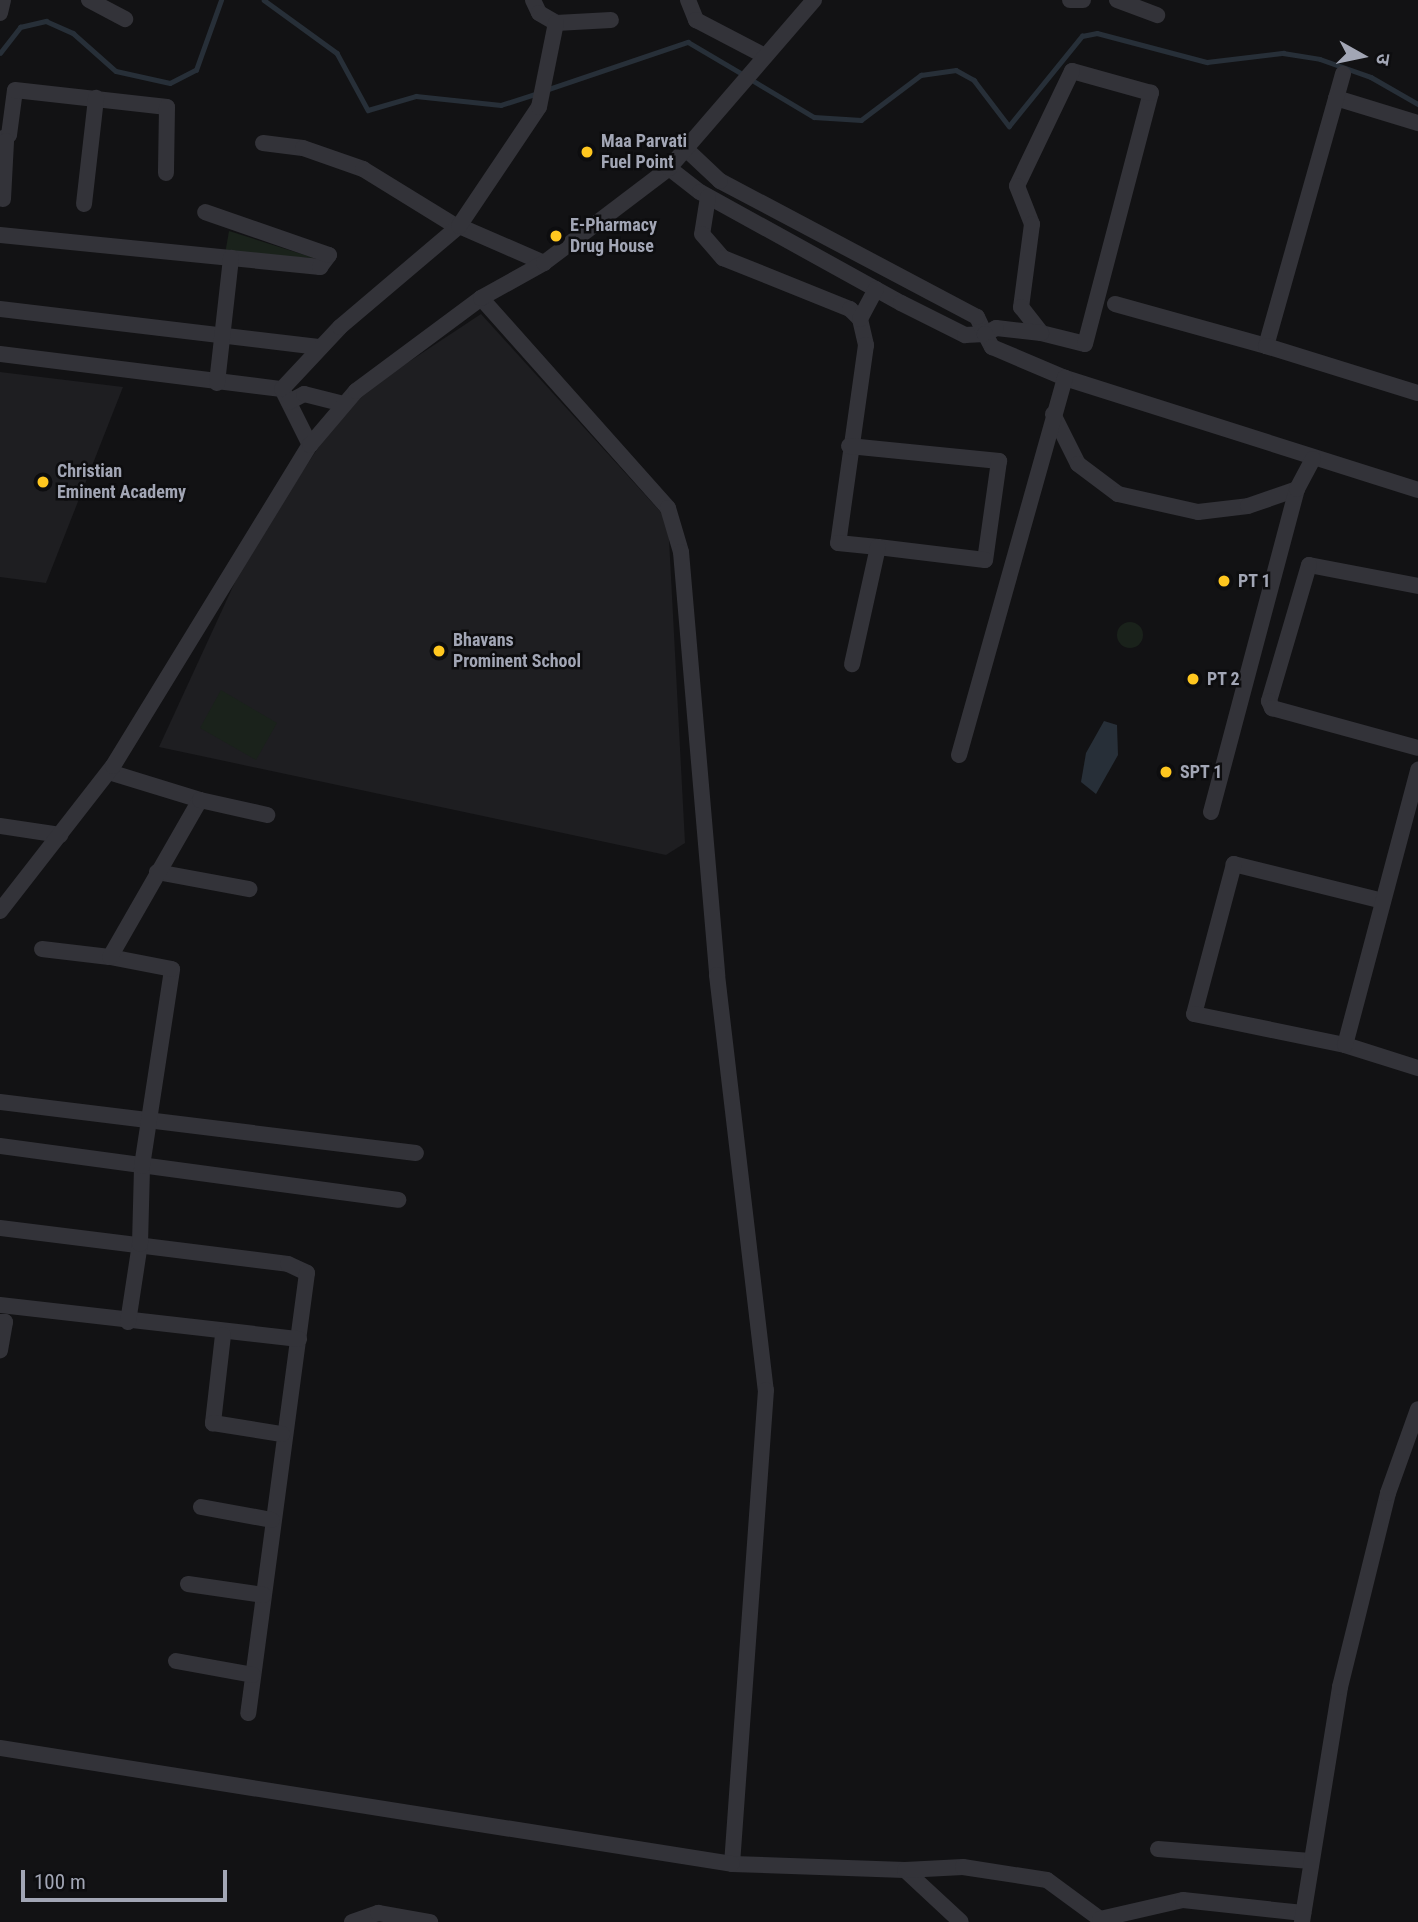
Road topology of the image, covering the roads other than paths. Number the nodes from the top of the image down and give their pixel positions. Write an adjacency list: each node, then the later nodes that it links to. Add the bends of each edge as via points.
1 (3, 0): 9 (street)
2 (89, 0): 11 (street)
3 (533, 0): 13 (street, via 539,13)
4 (688, 0): 14 (street, via 696,20)
5 (814, 0): 14 (street)
6 (1070, 0): 7 (street)
7 (1083, 0)
8 (1117, 0): 10 (street)
9 (0, 13)
10 (1157, 15)
11 (125, 19)
12 (611, 20): 13 (street)
13 (556, 23): 28 (street, via 543,91)
14 (761, 57): 21 (street)
15 (1343, 74): 17 (street)
16 (96, 98): 19 (street, via 15,90); 23 (street, via 171,111); 26 (street)
17 (1336, 98): 18 (street); 40 (street)
18 (1418, 123)
19 (3, 141): 25 (street)
20 (263, 143): 28 (street, via 303,148 363,169)
21 (688, 151): 22 (street); 38 (street, via 720,181 976,317)
22 (669, 168): 24 (street); 31 (street)
23 (166, 173)
24 (708, 197): 32 (street); 36 (street, via 702,234 723,258 850,309)
25 (3, 199)
26 (84, 204)
27 (205, 212): 30 (street, via 329,255 320,267)
28 (456, 225): 31 (street); 41 (street)
29 (0, 235): 30 (street)
30 (231, 258): 39 (street)
31 (544, 263): 33 (street)
32 (876, 289): 36 (street); 38 (street, via 965,335)
33 (481, 298): 47 (street); 100 (street, via 668,508 681,552 716,962 766,1390)
34 (1115, 304): 40 (street)
35 (0, 309): 39 (street)
36 (860, 319): 50 (street, via 866,345)
37 (1041, 332): 37 (street, via 1021,307 1032,225 1017,186 1072,71 1151,93 1084,344); 38 (street, via 996,328)
38 (985, 334): 43 (street, via 992,346)
39 (221, 335): 41 (street); 44 (street)
40 (1266, 346): 45 (street)
41 (321, 347): 46 (street)
42 (0, 354): 44 (street)
43 (1065, 378): 48 (street); 51 (street)
44 (217, 383): 46 (street)
45 (1418, 393)
46 (285, 396): 47 (street, via 304,394); 49 (street)
47 (344, 404): 49 (street)
48 (1053, 414): 52 (street, via 1078,464 1118,494 1198,512 1248,506); 58 (street)
49 (310, 444): 60 (street)
50 (849, 446): 54 (street, via 838,543); 54 (street, via 999,461 985,560)
51 (1313, 459): 52 (street); 53 (street)
52 (1297, 489): 62 (street)
53 (1418, 490)
54 (878, 547): 56 (street)
55 (1418, 586): 57 (street, via 1309,565 1269,701 1272,708)
56 (852, 664)
57 (1418, 748)
58 (960, 755)
59 (1418, 770): 68 (street)
60 (109, 772): 61 (street); 65 (street)
61 (200, 800): 63 (street); 66 (street)
62 (1211, 812)
63 (267, 815)
64 (0, 826): 65 (street)
65 (60, 835): 69 (street)
66 (157, 872): 67 (street); 71 (street)
67 (249, 889)
68 (1383, 901): 72 (street); 72 (street, via 1234,864 1194,1014)
69 (0, 911)
70 (42, 948): 71 (street)
71 (110, 957): 75 (street, via 172,969)
72 (1345, 1045): 73 (street)
73 (1418, 1068)
74 (0, 1102): 75 (street)
75 (148, 1119): 77 (street); 78 (street)
76 (0, 1146): 78 (street)
77 (416, 1153)
78 (142, 1166): 79 (street); 81 (street)
79 (398, 1200)
80 (0, 1228): 81 (street)
81 (140, 1244): 84 (street); 86 (street, via 303,1269 308,1279)
82 (0, 1305): 84 (street)
83 (0, 1322): 87 (street)
84 (128, 1322): 85 (street)
85 (223, 1335): 86 (street); 89 (street, via 213,1423)
86 (299, 1339): 89 (street)
87 (0, 1351)
88 (1418, 1409): 99 (street, via 1388,1493 1340,1687)
89 (282, 1434): 91 (street)
90 (201, 1507): 91 (street)
91 (272, 1520): 93 (street)
92 (188, 1584): 93 (street)
93 (263, 1595): 95 (street)
94 (176, 1661): 95 (street)
95 (253, 1675): 96 (street)
96 (248, 1713)
97 (0, 1748): 100 (street)
98 (1158, 1849): 99 (street)
99 (1311, 1861): 102 (street)
100 (732, 1864): 101 (street)
101 (905, 1870): 102 (street, via 963,1867 1046,1880 1100,1919 1183,1900); 105 (street)
102 (1303, 1918)
103 (352, 1922): 104 (street, via 378,1913)
104 (430, 1922)
105 (961, 1922)

